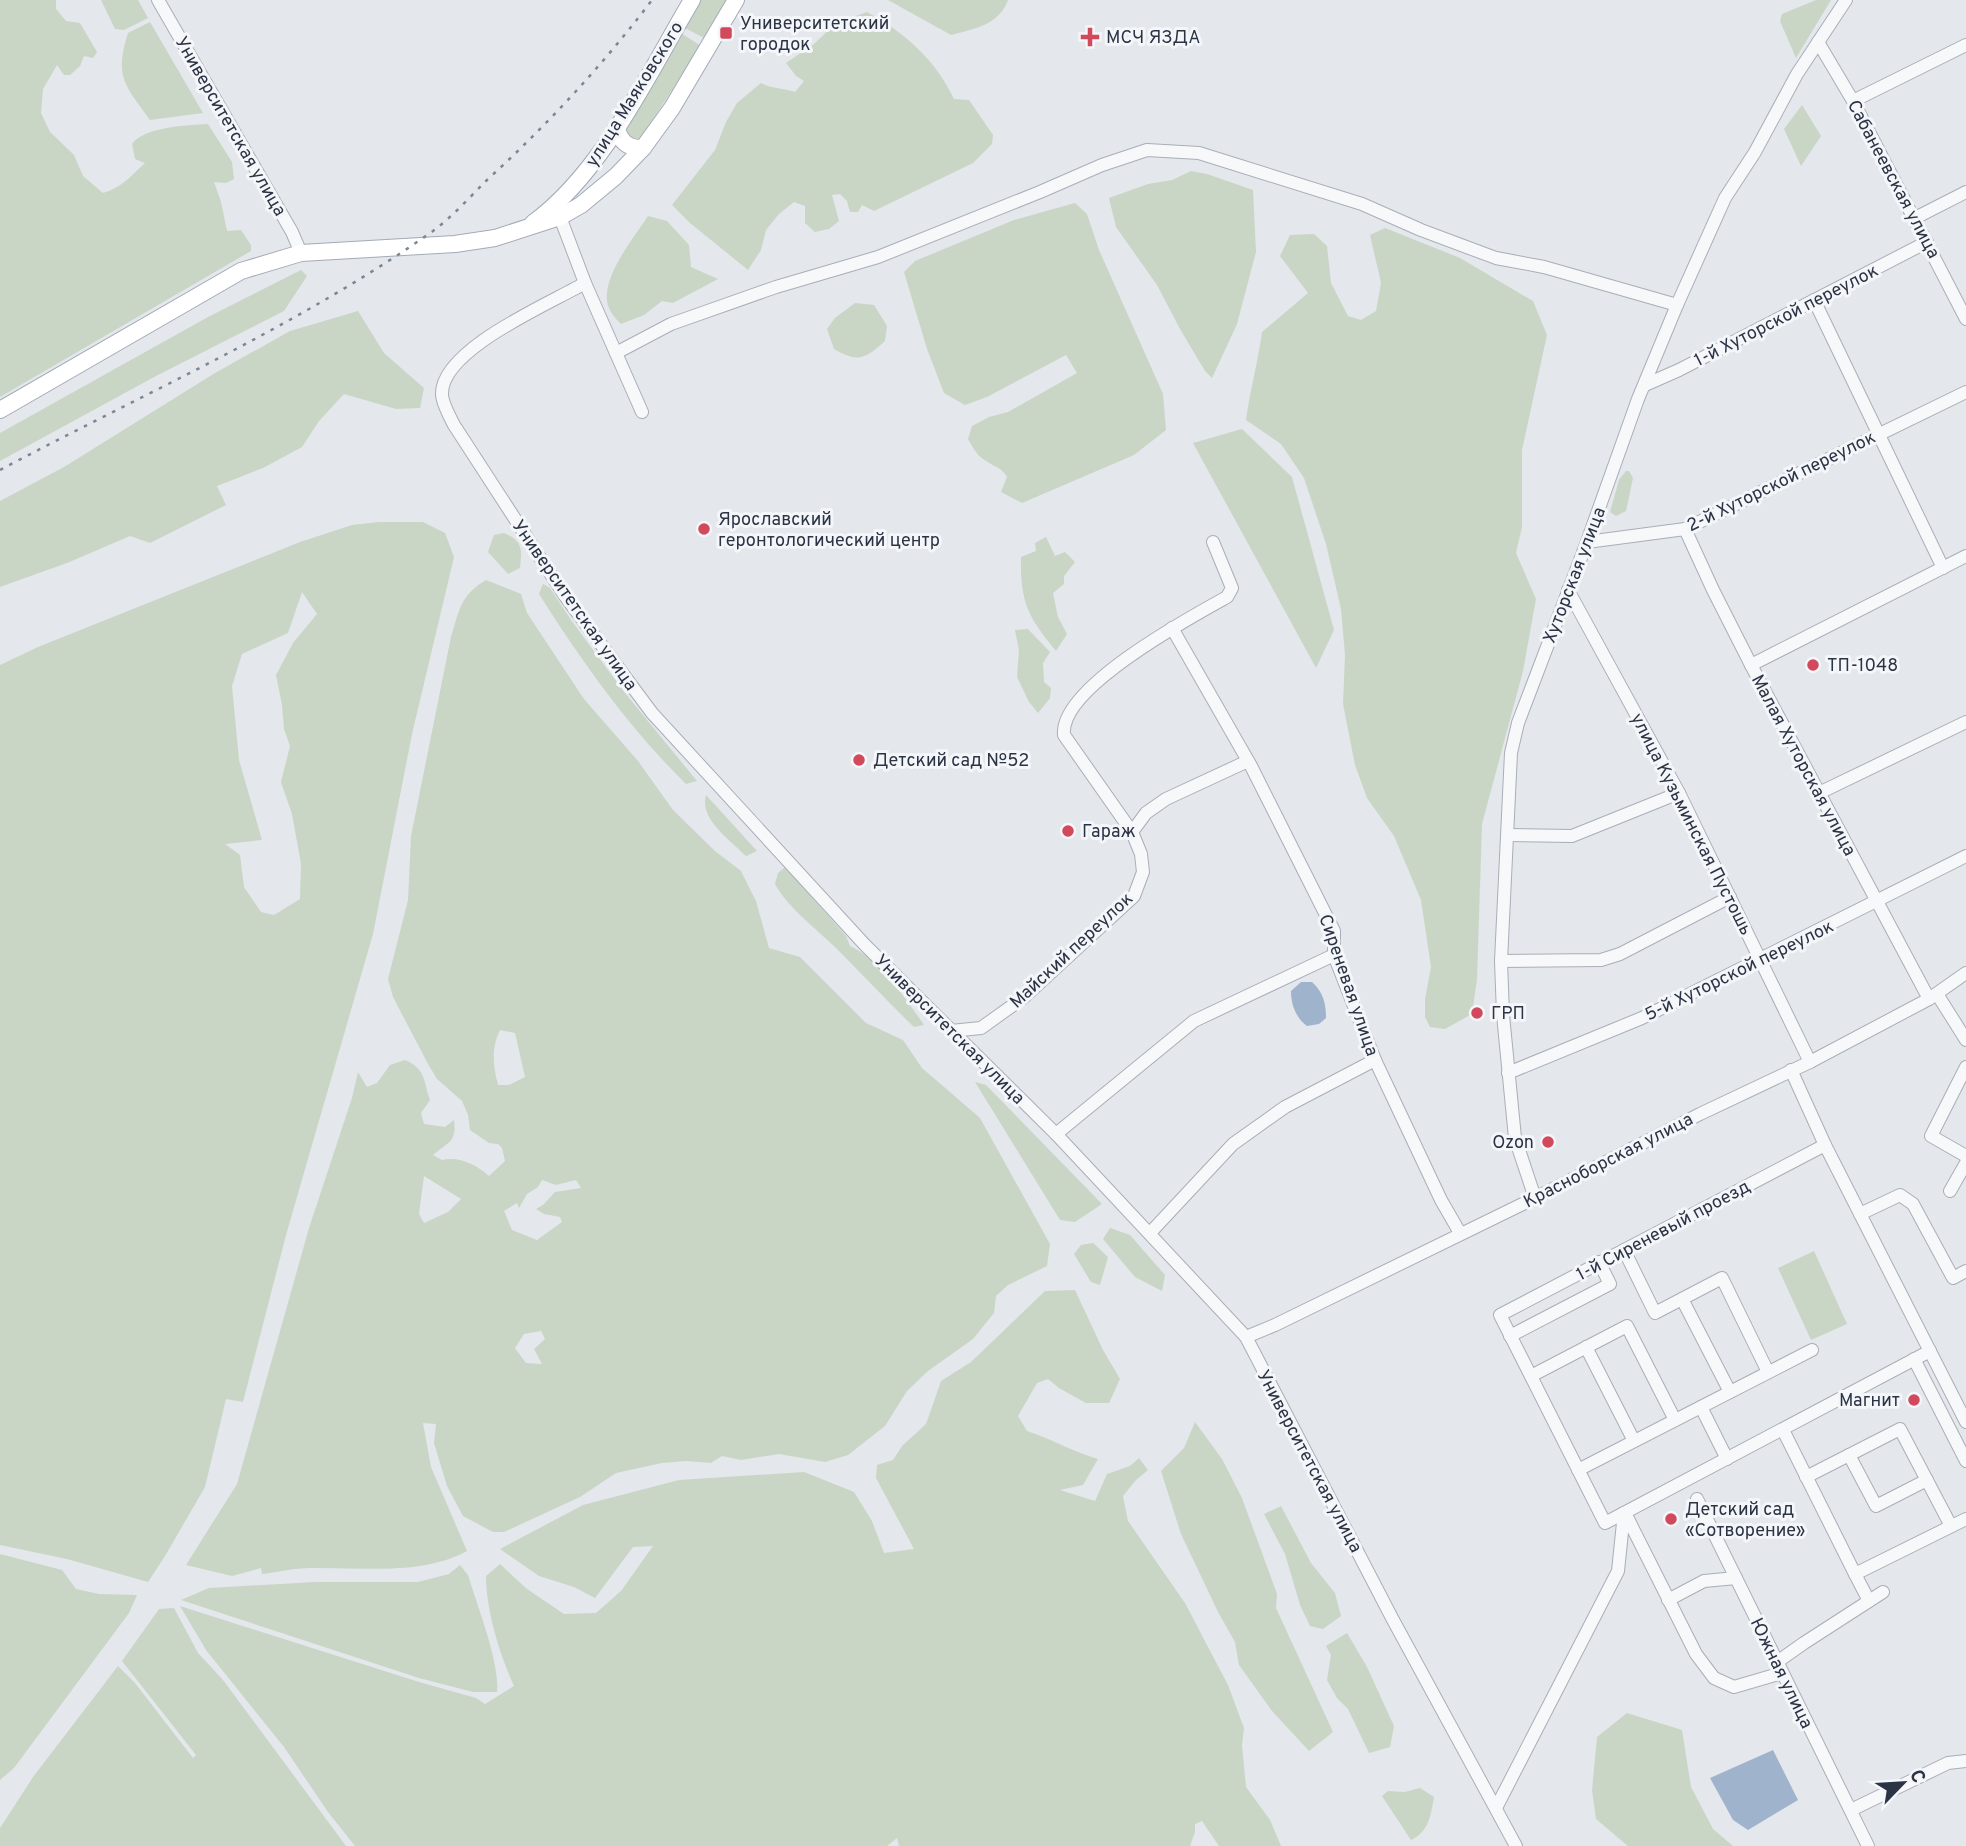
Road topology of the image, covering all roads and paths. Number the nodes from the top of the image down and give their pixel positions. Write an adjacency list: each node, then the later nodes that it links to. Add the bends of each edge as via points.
1 (158, 0): 15 (street, Университетская улица)
2 (692, 0): 8 (main road, улица Маяковского)
3 (736, 0): 9 (main road, улица Маяковского)
4 (1846, 0): 5 (street, Хуторская улица)
5 (1818, 42): 7 (street, Сабанеевская улица); 18 (street, Хуторская улица, via 1726,198)
6 (1966, 45): 7 (street)
7 (1853, 101): 12 (street, Сабанеевская улица)
8 (617, 127): 9 (main road, via 622,141); 13 (main road, улица Маяковского, via 579,180)
9 (643, 148): 11 (main road, улица Маяковского, via 607,184)
10 (1966, 192): 12 (street)
11 (560, 217): 13 (main road, улица Маяковского); 16 (street)
12 (1916, 218): 14 (street, Сабанеевская улица)
13 (528, 227): 15 (main road, via 455,244)
14 (1927, 242): 17 (street, 1-й Хуторской переулок); 19 (street, Сабанеевская улица)
15 (301, 253): 23 (main road, via 241,271)
16 (585, 283): 20 (street); 48 (street, Университетская улица, via 505,325 448,373 442,395 454,425 565,596 652,713)
17 (1814, 300): 21 (street, 1-й Хуторской переулок); 25 (street)
18 (1677, 304): 20 (street, via 1496,258 1363,204 1199,153 1147,150 878,257 671,324); 21 (street, Хуторская улица)
19 (1966, 319)
20 (616, 353): 24 (street)
21 (1645, 385): 28 (street, Хуторская улица)
22 (1966, 392): 25 (street, 2-й Хуторской переулок)
23 (0, 410)
24 (642, 412)
25 (1878, 434): 26 (street, 2-й Хуторской переулок); 30 (street)
26 (1685, 528): 28 (street, 2-й Хуторской переулок); 33 (street, Малая Хуторская улица)
27 (1213, 542): 32 (street, via 1229,577 1230,593)
28 (1587, 542): 31 (street, Хуторская улица)
29 (1966, 556): 30 (street)
30 (1943, 568): 33 (street)
31 (1568, 590): 36 (street, улица Кузьминская Пустошь); 39 (street, Хуторская улица, via 1518,723 1511,754)
32 (1172, 628): 35 (street, Сиреневая улица); 38 (street, Майский переулок, via 1101,679 1075,706 1064,729)
33 (1752, 665): 37 (street, Малая Хуторская улица)
34 (1966, 722): 37 (street)
35 (1248, 761): 38 (street, via 1167,799 1146,813); 43 (street, Сиреневая улица, via 1334,931)
36 (1679, 793): 39 (street, via 1572,836); 41 (street, улица Кузьминская Пустошь)
37 (1819, 793): 42 (street, Малая Хуторская улица)
38 (1132, 832): 48 (street, Майский переулок, via 1143,872 1134,895 1023,998 981,1028)
39 (1508, 835): 45 (street, Хуторская улица)
40 (1966, 856): 42 (street, 5-й Хуторской переулок)
41 (1730, 897): 44 (street, улица Кузьминская Пустошь); 45 (street, via 1601,960)
42 (1876, 902): 44 (street, 5-й Хуторской переулок); 47 (street, Малая Хуторская улица)
43 (1334, 955): 50 (street, Сиреневая улица); 55 (street, via 1194,1021)
44 (1761, 959): 51 (street, улица Кузьминская Пустошь); 54 (street, 5-й Хуторской переулок, via 1642,1018)
45 (1501, 961): 54 (street, Хуторская улица)
46 (1966, 973): 47 (street, Красноборская улица)
47 (1933, 997): 49 (street, Малая Хуторская улица); 51 (street, Красноборская улица)
48 (951, 1031): 55 (street, Университетская улица)
49 (1966, 1040)
50 (1375, 1060): 62 (street, via 1285,1107 1233,1144); 63 (street, Сиреневая улица)
51 (1810, 1062): 53 (street, Красноборская улица)
52 (1966, 1067): 57 (street, via 1931,1136)
53 (1791, 1070): 56 (street); 60 (street, Красноборская улица)
54 (1508, 1073): 60 (street, Хуторская улица, via 1515,1138)
55 (1056, 1134): 62 (street, Университетская улица)
56 (1825, 1145): 61 (street); 64 (street, 1-й Сиреневый проезд)
57 (1966, 1156)
58 (1966, 1163): 59 (street)
59 (1950, 1191)
60 (1535, 1198): 63 (street, Красноборская улица)
61 (1860, 1214): 66 (street, via 1900,1195 1913,1204 1953,1278); 72 (street)
62 (1150, 1233): 69 (street, Университетская улица)
63 (1460, 1233): 69 (street, Красноборская улица)
64 (1623, 1250): 65 (street, 1-й Сиреневый проезд); 67 (street, via 1655,1313)
65 (1600, 1262): 68 (street, 1-й Сиреневый проезд, via 1500,1314); 68 (street, via 1610,1284)
66 (1966, 1271)
67 (1682, 1299): 74 (street, via 1722,1278); 76 (street)
68 (1510, 1336): 75 (street)
69 (1245, 1337): 99 (street, Университетская улица)
70 (1586, 1347): 75 (street); 78 (street, via 1627,1326); 81 (street)
71 (1812, 1350): 74 (street)
72 (1930, 1351): 73 (street); 79 (street)
73 (1914, 1360): 80 (street); 84 (street)
74 (1768, 1372): 76 (street)
75 (1531, 1376): 85 (street)
76 (1730, 1392): 77 (street)
77 (1700, 1407): 78 (street); 83 (street)
78 (1675, 1420): 81 (street)
79 (1966, 1422)
80 (1783, 1430): 83 (street); 86 (street)
81 (1634, 1441): 85 (street)
82 (1849, 1455): 86 (street); 87 (street, via 1900,1429); 87 (street, via 1876,1506)
83 (1727, 1459): 89 (street)
84 (1966, 1461)
85 (1578, 1470): 89 (street, via 1605,1523)
86 (1807, 1477): 92 (street)
87 (1927, 1480): 91 (street)
88 (1697, 1499): 93 (street, Южная улица)
89 (1625, 1513): 95 (street); 99 (street, via 1618,1571)
90 (1966, 1519): 91 (street)
91 (1951, 1526): 92 (street)
92 (1855, 1574): 96 (street)
93 (1736, 1578): 95 (street, via 1704,1581); 97 (street, Южная улица)
94 (1883, 1592): 96 (street)
95 (1668, 1600): 97 (street, via 1714,1678 1734,1687)
96 (1869, 1601): 97 (street)
97 (1780, 1668): 100 (street, Южная улица)
98 (1966, 1761): 100 (street, via 1948,1763)
99 (1496, 1808): 101 (street, Университетская улица)
100 (1851, 1810): 102 (street, Южная улица)
101 (1516, 1846)
102 (1868, 1846)

